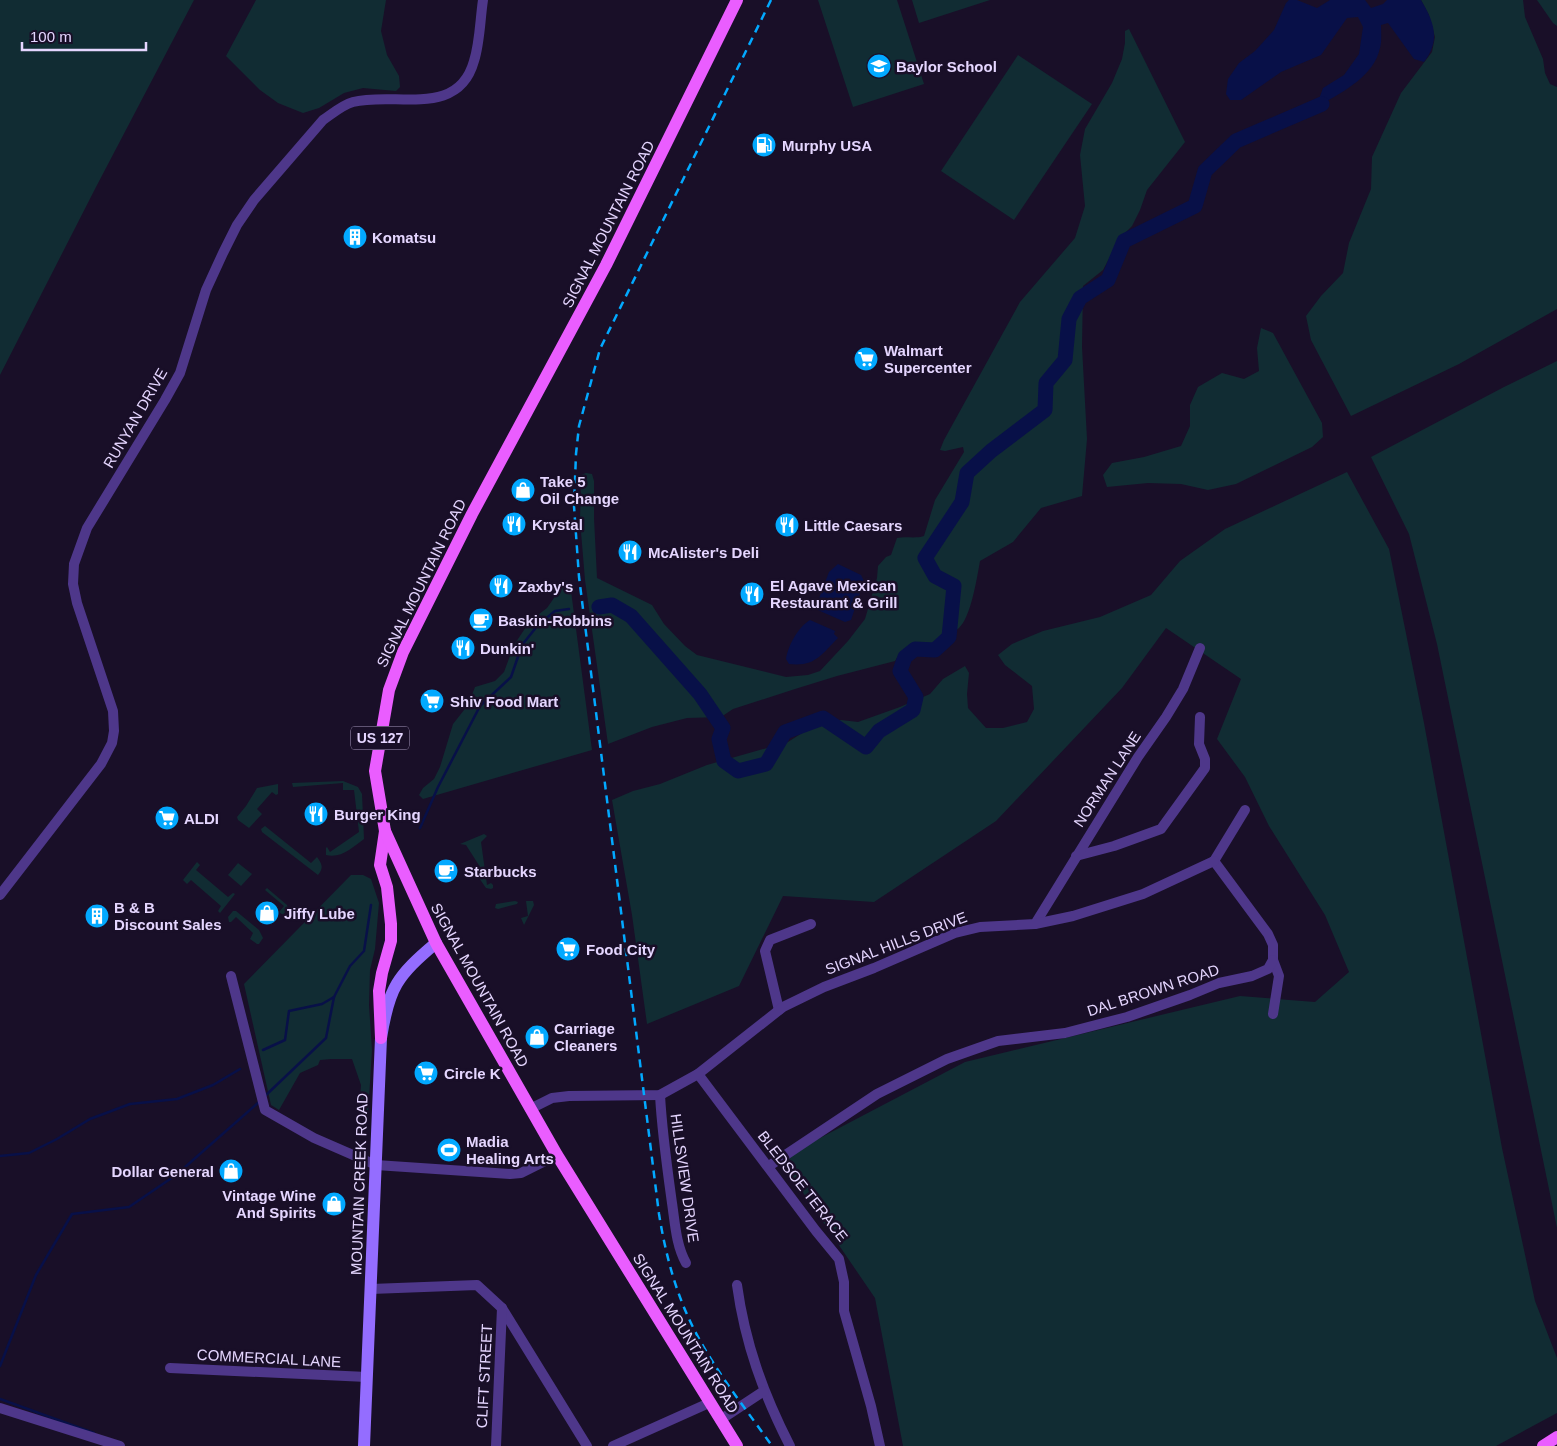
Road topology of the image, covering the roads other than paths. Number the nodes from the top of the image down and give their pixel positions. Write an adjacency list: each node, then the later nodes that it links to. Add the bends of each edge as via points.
1 (483, 0): 9 (street, RUNYAN DRIVE, via 474,61 464,81 452,91 433,99 365,100 351,102 335,112 323,120 254,200 237,225 206,290 180,372 87,528 74,564 73,584 77,602 113,711 112,743 102,764)
2 (737, 0): 6 (main road, SIGNAL MOUNTAIN ROAD / US 127, via 606,265 472,514 403,652 389,690 375,771)
3 (1200, 648): 7 (street, NORMAN LANE, via 1183,689)
4 (1200, 717): 7 (street, via 1198,744 1205,759 1204,768 1161,829)
5 (1245, 810): 8 (street)
6 (384, 831): 12 (main road, SIGNAL MOUNTAIN ROAD / US 127); 17 (main road, via 380,865 387,887 391,941 380,992)
7 (1076, 856): 11 (street, NORMAN LANE)
8 (1214, 861): 11 (street, SIGNAL HILLS DRIVE, via 1143,894 1073,916); 13 (street, via 1268,934)
9 (0, 895)
10 (811, 924): 15 (street, via 770,940 765,951)
11 (1034, 924): 15 (street, SIGNAL HILLS DRIVE, via 980,927 955,933 824,987)
12 (436, 943): 17 (main road, MOUNTAIN CREEK ROAD, via 401,975 386,1010); 20 (main road, SIGNAL MOUNTAIN ROAD / US 127)
13 (1273, 960): 16 (street, via 1279,976); 23 (street, DAL BROWN ROAD, via 1268,969 1252,976 1219,983 1127,1017 1065,1033 998,1041 947,1059 877,1094)
14 (231, 976): 22 (street, via 265,1110 314,1138)
15 (780, 1010): 18 (street, SIGNAL HILLS DRIVE)
16 (1273, 1014)
17 (381, 1038): 22 (main road, MOUNTAIN CREEK ROAD)
18 (698, 1074): 19 (street, SIGNAL HILLS DRIVE); 23 (street, BLEDSOE TERACE)
19 (660, 1095): 20 (street, SIGNAL HILLS DRIVE, via 569,1096 552,1098); 24 (street, HILLSVIEW DRIVE, via 677,1235)
20 (530, 1109): 21 (main road, SIGNAL MOUNTAIN ROAD / US 127)
21 (557, 1155): 22 (street, via 522,1173 510,1174); 31 (main road, SIGNAL MOUNTAIN ROAD / US 127)
22 (376, 1165): 26 (main road, MOUNTAIN CREEK ROAD)
23 (769, 1166): 42 (street, BLEDSOE TERACE, via 840,1259 844,1311)
24 (686, 1263)
25 (737, 1285): 30 (street, via 742,1319)
26 (371, 1289): 27 (street, via 477,1285); 29 (main road, MOUNTAIN CREEK ROAD)
27 (502, 1308): 37 (street, CLIFT STREET); 38 (street)
28 (170, 1368): 29 (street, COMMERCIAL LANE)
29 (367, 1377): 36 (main road, MOUNTAIN CREEK ROAD)
30 (764, 1391): 33 (street); 41 (street)
31 (709, 1402): 33 (main road, SIGNAL MOUNTAIN ROAD / US 127); 39 (street)
32 (0, 1408): 35 (street)
33 (720, 1420): 40 (main road, SIGNAL MOUNTAIN ROAD / US 127)
34 (1557, 1437): 43 (main road)
35 (120, 1446)
36 (364, 1446)
37 (496, 1446)
38 (587, 1446)
39 (613, 1446)
40 (737, 1446)
41 (790, 1446)
42 (880, 1446)
43 (1543, 1446)

